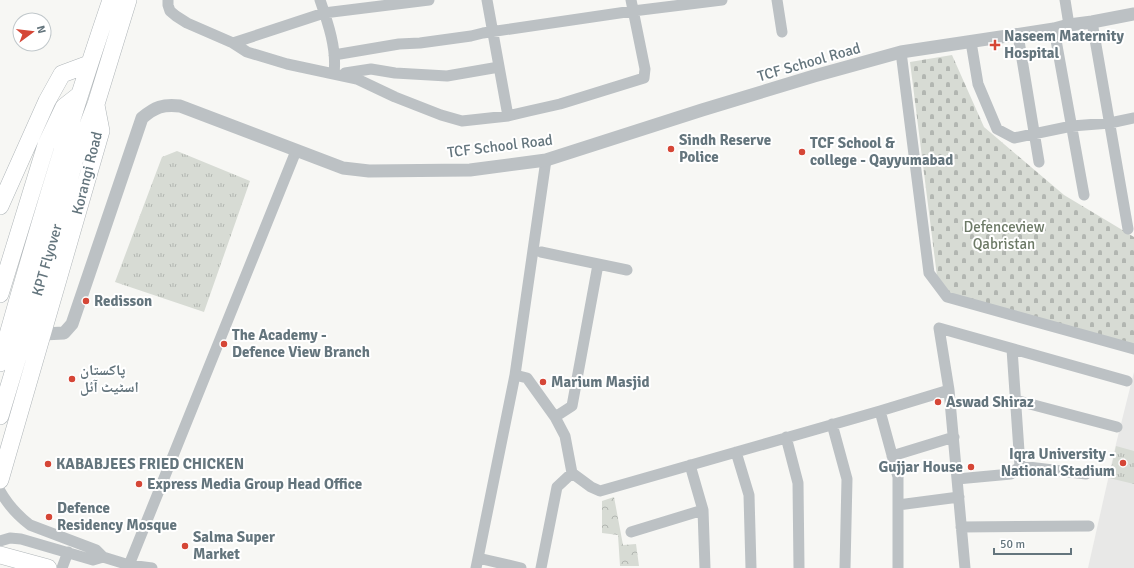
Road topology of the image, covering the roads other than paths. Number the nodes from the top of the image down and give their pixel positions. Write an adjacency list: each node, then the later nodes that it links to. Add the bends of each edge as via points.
1 (111, 0): 24 (main road)
2 (128, 0): 28 (main road, KPT Flyover)
3 (168, 0): 21 (street, via 170,11 176,16)
4 (320, 0): 12 (street)
5 (429, 0): 12 (street)
6 (487, 0): 18 (street)
7 (631, 0): 11 (street)
8 (722, 0): 11 (street)
9 (777, 0): 17 (street)
10 (1064, 0): 14 (street)
11 (633, 11): 18 (street); 29 (street, via 646,69 644,78 560,104)
12 (324, 13): 21 (street); 23 (street)
13 (1134, 14): 15 (street, TCF School Road)
14 (1068, 22): 15 (street, TCF School Road); 16 (street, TCF School Road)
15 (1092, 22): 31 (street)
16 (1054, 29): 19 (street, TCF School Road); 32 (street)
17 (782, 32)
18 (492, 33): 23 (street, via 398,44); 25 (street)
19 (1018, 35): 20 (street, TCF School Road); 33 (street)
20 (971, 42): 22 (street, TCF School Road); 33 (street, via 978,84 997,129 1014,138)
21 (233, 43): 26 (street, via 247,52 287,64)
22 (901, 52): 36 (street, TCF School Road, via 814,76); 47 (street, via 929,273 947,296)
23 (334, 55): 26 (street)
24 (90, 61): 27 (main road); 39 (main road, via 62,74 47,101)
25 (499, 67): 26 (street, via 447,76 403,74 371,69); 29 (street)
26 (337, 74): 29 (street, via 357,79 395,97 462,121)
27 (79, 96): 35 (main road); 44 (main road, via 64,107 46,145)
28 (96, 104): 35 (main road, KPT Flyover); 45 (main road, Korangi Road, via 101,131)
29 (508, 116)
30 (1134, 118): 31 (street)
31 (1110, 123): 32 (street); 40 (street)
32 (1072, 126): 33 (street); 38 (street)
33 (1034, 133): 37 (street)
34 (296, 151): 36 (street, TCF School Road, via 343,168 370,171 470,170); 45 (street, TCF School Road, via 180,106 164,106 150,111 142,118 72,324 64,333); 80 (street)
35 (69, 154): 48 (main road, KPT Flyover, via 27,266); 54 (main road, KPT Flyover, via 43,274)
36 (546, 160): 49 (street)
37 (1039, 162)
38 (1084, 195)
39 (0, 206)
40 (1128, 229)
41 (541, 252): 43 (street)
42 (597, 270): 55 (street, via 572,406)
43 (627, 270)
44 (0, 294)
45 (43, 334): 67 (main road, Korangi Road)
46 (1012, 349): 50 (street); 51 (street, via 939,328); 52 (street)
47 (1134, 349)
48 (0, 363)
49 (515, 375): 55 (street, via 526,378); 79 (street)
50 (1127, 381)
51 (949, 390): 53 (street); 58 (street)
52 (1016, 400): 57 (street); 63 (street)
53 (880, 411): 56 (street); 61 (street)
54 (0, 416)
55 (555, 417): 64 (street, via 564,436)
56 (832, 424): 59 (street); 89 (street, via 847,479)
57 (1117, 427)
58 (954, 437): 61 (street); 66 (street)
59 (786, 438): 60 (street); 88 (street, via 798,483)
60 (736, 452): 62 (street); 87 (street, via 749,495)
61 (892, 456): 70 (street, via 898,477)
62 (690, 465): 64 (street, via 600,491); 71 (street)
63 (1020, 466): 65 (street); 66 (street, via 1011,474)
64 (572, 473): 85 (street, via 557,487)
65 (1086, 474)
66 (957, 479): 69 (street)
67 (0, 480)
68 (0, 491): 78 (street, via 10,506 30,525 96,550)
69 (959, 497): 70 (street); 73 (street)
70 (898, 505): 90 (street)
71 (703, 510): 74 (street); 86 (street)
72 (1089, 526): 73 (street)
73 (961, 528): 91 (street)
74 (631, 532)
75 (0, 541): 76 (street, via 15,538)
76 (68, 552): 78 (street, via 93,560); 82 (street)
77 (0, 555): 81 (main road)
78 (103, 557): 80 (street)
79 (477, 563): 84 (street)
80 (129, 565): 83 (street)
81 (48, 568)
82 (62, 568)
83 (152, 568)
84 (522, 568)
85 (541, 568)
86 (705, 568)
87 (751, 568)
88 (799, 568)
89 (845, 568)
90 (898, 568)
91 (965, 568)

